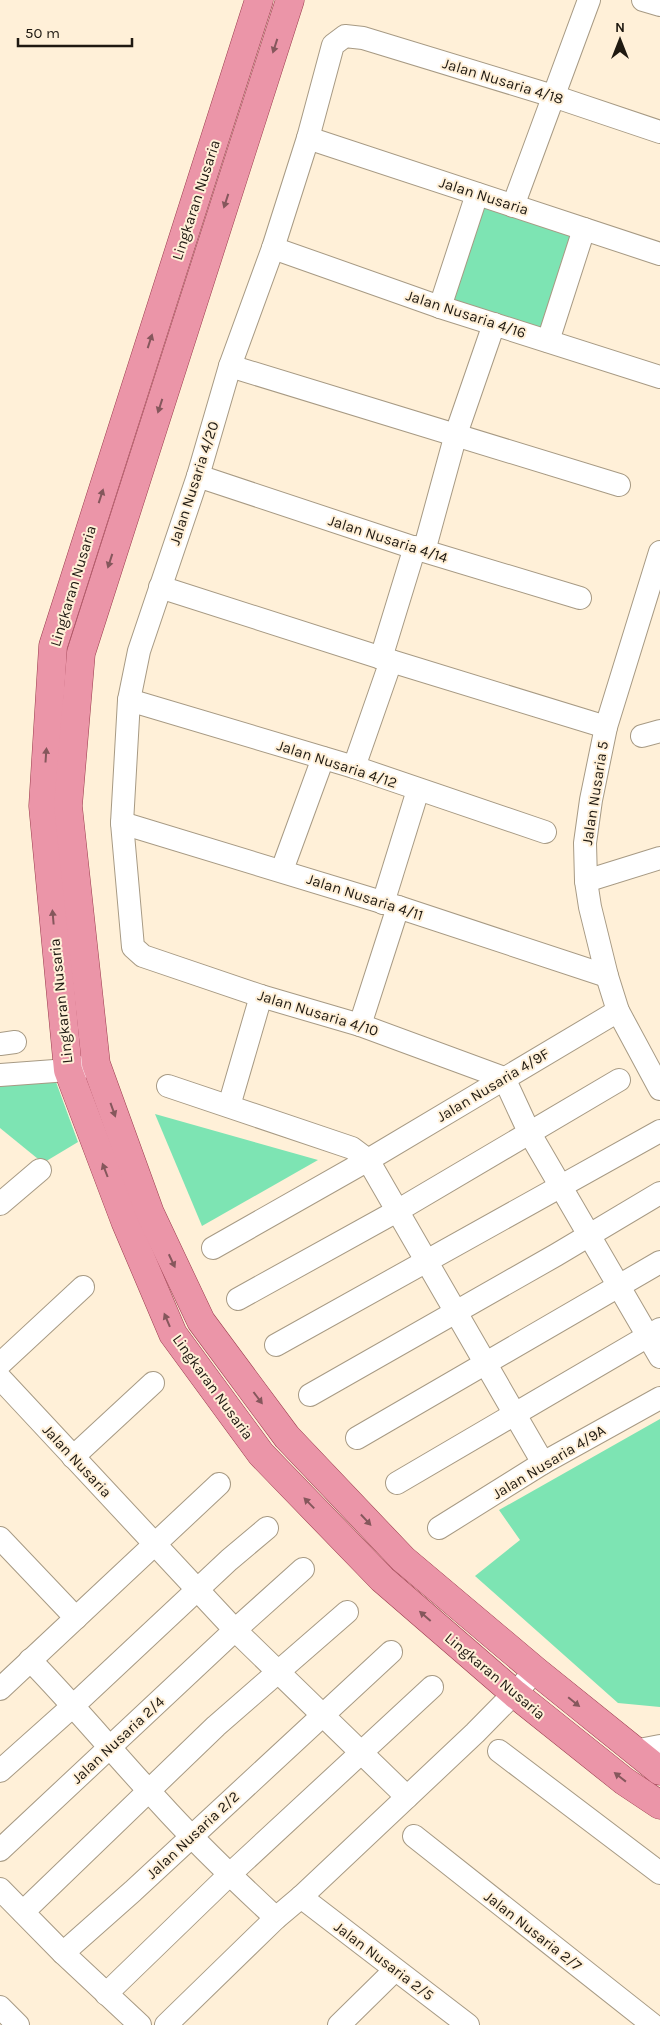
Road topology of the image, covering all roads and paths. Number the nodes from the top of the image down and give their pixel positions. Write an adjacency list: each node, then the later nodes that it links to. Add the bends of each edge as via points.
1 (259, 0): 46 (main road, Lingkaran Nusaria, one-way to 1, via 43,806 53,646)
2 (290, 0): 45 (main road, Lingkaran Nusaria, one-way to 45, via 81,653 68,806)
3 (589, 0): 7 (street)
4 (643, 0): 5 (street)
5 (660, 6)
6 (345, 36): 7 (street, Jalan Nusaria 4/18, via 364,38); 9 (street, Jalan Nusaria 4/20, via 334,45)
7 (553, 96): 8 (street, Jalan Nusaria 4/18); 11 (street)
8 (660, 132)
9 (308, 138): 10 (street, Jalan Nusaria); 13 (street, Jalan Nusaria 4/20)
10 (477, 194): 11 (street, Jalan Nusaria); 15 (street)
11 (514, 206): 12 (street, Jalan Nusaria)
12 (584, 229): 14 (street, Jalan Nusaria); 17 (street)
13 (273, 248): 15 (street, Jalan Nusaria 4/16); 18 (street, Jalan Nusaria 4/20)
14 (660, 254)
15 (440, 307): 16 (street, Jalan Nusaria 4/16)
16 (494, 324): 17 (street, Jalan Nusaria 4/16); 20 (street)
17 (548, 341): 19 (street, Jalan Nusaria 4/16)
18 (230, 366): 20 (street); 21 (street, Jalan Nusaria 4/20)
19 (660, 377)
20 (456, 434): 22 (street); 23 (street)
21 (198, 476): 23 (street, Jalan Nusaria 4/14); 25 (street, Jalan Nusaria 4/20)
22 (619, 485)
23 (419, 549): 26 (street, Jalan Nusaria 4/14); 28 (street)
24 (660, 552): 27 (street, Jalan Nusaria 5)
25 (160, 587): 28 (street); 29 (street, Jalan Nusaria 4/20, via 138,651)
26 (580, 598)
27 (651, 605): 30 (street, Jalan Nusaria 5)
28 (386, 659): 30 (street); 32 (street)
29 (129, 700): 31 (street, Jalan Nusaria 4/12); 34 (street, Jalan Nusaria 4/20)
30 (606, 727): 38 (street, Jalan Nusaria 5, via 585,843)
31 (323, 758): 32 (street, Jalan Nusaria 4/12); 37 (street)
32 (354, 767): 33 (street, Jalan Nusaria 4/12)
33 (418, 790): 35 (street, Jalan Nusaria 4/12); 39 (street)
34 (122, 823): 37 (street, Jalan Nusaria 4/11); 40 (street, Jalan Nusaria 4/20)
35 (544, 832)
36 (660, 858): 38 (street)
37 (282, 870): 39 (street, Jalan Nusaria 4/11)
38 (586, 881): 41 (street, Jalan Nusaria 5)
39 (391, 905): 41 (street, Jalan Nusaria 4/11); 44 (street)
40 (134, 947): 42 (street, Jalan Nusaria 4/10, via 143,956)
41 (607, 976): 43 (street, Jalan Nusaria 5)
42 (262, 996): 44 (street, Jalan Nusaria 4/10); 52 (street)
43 (618, 1011): 48 (street, Jalan Nusaria 4/9F); 51 (street, Jalan Nusaria 5)
44 (360, 1025): 48 (street, Jalan Nusaria 4/10)
45 (96, 1064): 46 (street); 94 (main road, Lingkaran Nusaria, one-way to 94, via 150,1213 201,1321 287,1437 403,1559)
46 (68, 1070): 47 (street); 98 (main road, Lingkaran Nusaria, one-way to 46, via 382,1579 261,1454 173,1334 125,1221)
47 (0, 1075)
48 (504, 1078): 54 (street); 55 (street, Jalan Nusaria 4/9F)
49 (618, 1080): 54 (street)
50 (168, 1086): 52 (street)
51 (660, 1089)
52 (229, 1106): 55 (street, via 352,1148)
53 (660, 1130): 57 (street)
54 (529, 1132): 57 (street); 60 (street)
55 (368, 1160): 60 (street); 62 (street, Jalan Nusaria 4/9F)
56 (40, 1170): 59 (street)
57 (560, 1187): 61 (street); 63 (street)
58 (660, 1193): 61 (street)
59 (0, 1204)
60 (397, 1210): 63 (street); 67 (street)
61 (588, 1236): 65 (street); 68 (street)
62 (213, 1248)
63 (427, 1262): 68 (street); 70 (street)
64 (660, 1262): 65 (street)
65 (618, 1286): 69 (street); 72 (street)
66 (84, 1287): 73 (street)
67 (238, 1299)
68 (456, 1312): 72 (street); 75 (street)
69 (654, 1333): 71 (street); 77 (street)
70 (276, 1345)
71 (660, 1357)
72 (485, 1364): 77 (street); 78 (street)
73 (1, 1376): 79 (street, Jalan Nusaria)
74 (153, 1383): 79 (street)
75 (310, 1395)
76 (660, 1398): 80 (street, Jalan Nusaria 4/9A)
77 (514, 1414): 80 (street); 81 (street)
78 (357, 1438)
79 (73, 1457): 86 (street, Jalan Nusaria)
80 (542, 1463): 84 (street, Jalan Nusaria 4/9A)
81 (397, 1483)
82 (219, 1484): 86 (street)
83 (267, 1528): 88 (street)
84 (440, 1528)
85 (0, 1538): 90 (street)
86 (154, 1544): 88 (street, Jalan Nusaria); 90 (street)
87 (303, 1569): 91 (street, Jalan Nusaria 2/4)
88 (197, 1590): 91 (street, Jalan Nusaria); 99 (street)
89 (347, 1612): 95 (street)
90 (76, 1618): 93 (street)
91 (235, 1630): 95 (street, Jalan Nusaria); 102 (street, Jalan Nusaria 2/4)
92 (391, 1652): 100 (street, Jalan Nusaria 2/2)
93 (30, 1660): 97 (street); 99 (street)
94 (536, 1671): 98 (street); 104 (main road, Lingkaran Nusaria, one-way to 104)
95 (277, 1672): 100 (street, Jalan Nusaria); 108 (street)
96 (432, 1687): 105 (street)
97 (0, 1689)
98 (515, 1694): 109 (street); 110 (main road, Lingkaran Nusaria, one-way to 98, via 624,1781)
99 (74, 1706): 102 (street); 106 (street)
100 (322, 1716): 105 (street, Jalan Nusaria); 112 (street, Jalan Nusaria 2/2)
101 (660, 1746): 104 (street)
102 (110, 1747): 108 (street); 113 (street, Jalan Nusaria 2/4)
103 (499, 1751): 114 (street)
104 (634, 1751): 107 (main road, Lingkaran Nusaria)
105 (361, 1754): 109 (street, Jalan Nusaria); 115 (street)
106 (0, 1771)
107 (660, 1771)
108 (148, 1790): 112 (street); 118 (street)
109 (407, 1797): 117 (street)
110 (660, 1804)
111 (414, 1836): 129 (street, Jalan Nusaria 2/7)
112 (191, 1837): 115 (street); 120 (street, Jalan Nusaria 2/2)
113 (0, 1850)
114 (660, 1873)
115 (229, 1875): 119 (street); 122 (street)
116 (0, 1889): 118 (street)
117 (301, 1897): 119 (street); 121 (street, Jalan Nusaria 2/5)
118 (23, 1912): 120 (street)
119 (276, 1918): 126 (street)
120 (63, 1953): 122 (street)
121 (395, 1970): 127 (street); 128 (street, Jalan Nusaria 2/5)
122 (106, 1994): 125 (street)
123 (0, 2007): 124 (street)
124 (18, 2025)
125 (140, 2025)
126 (166, 2025)
127 (339, 2025)
128 (468, 2025)
129 (652, 2025)

